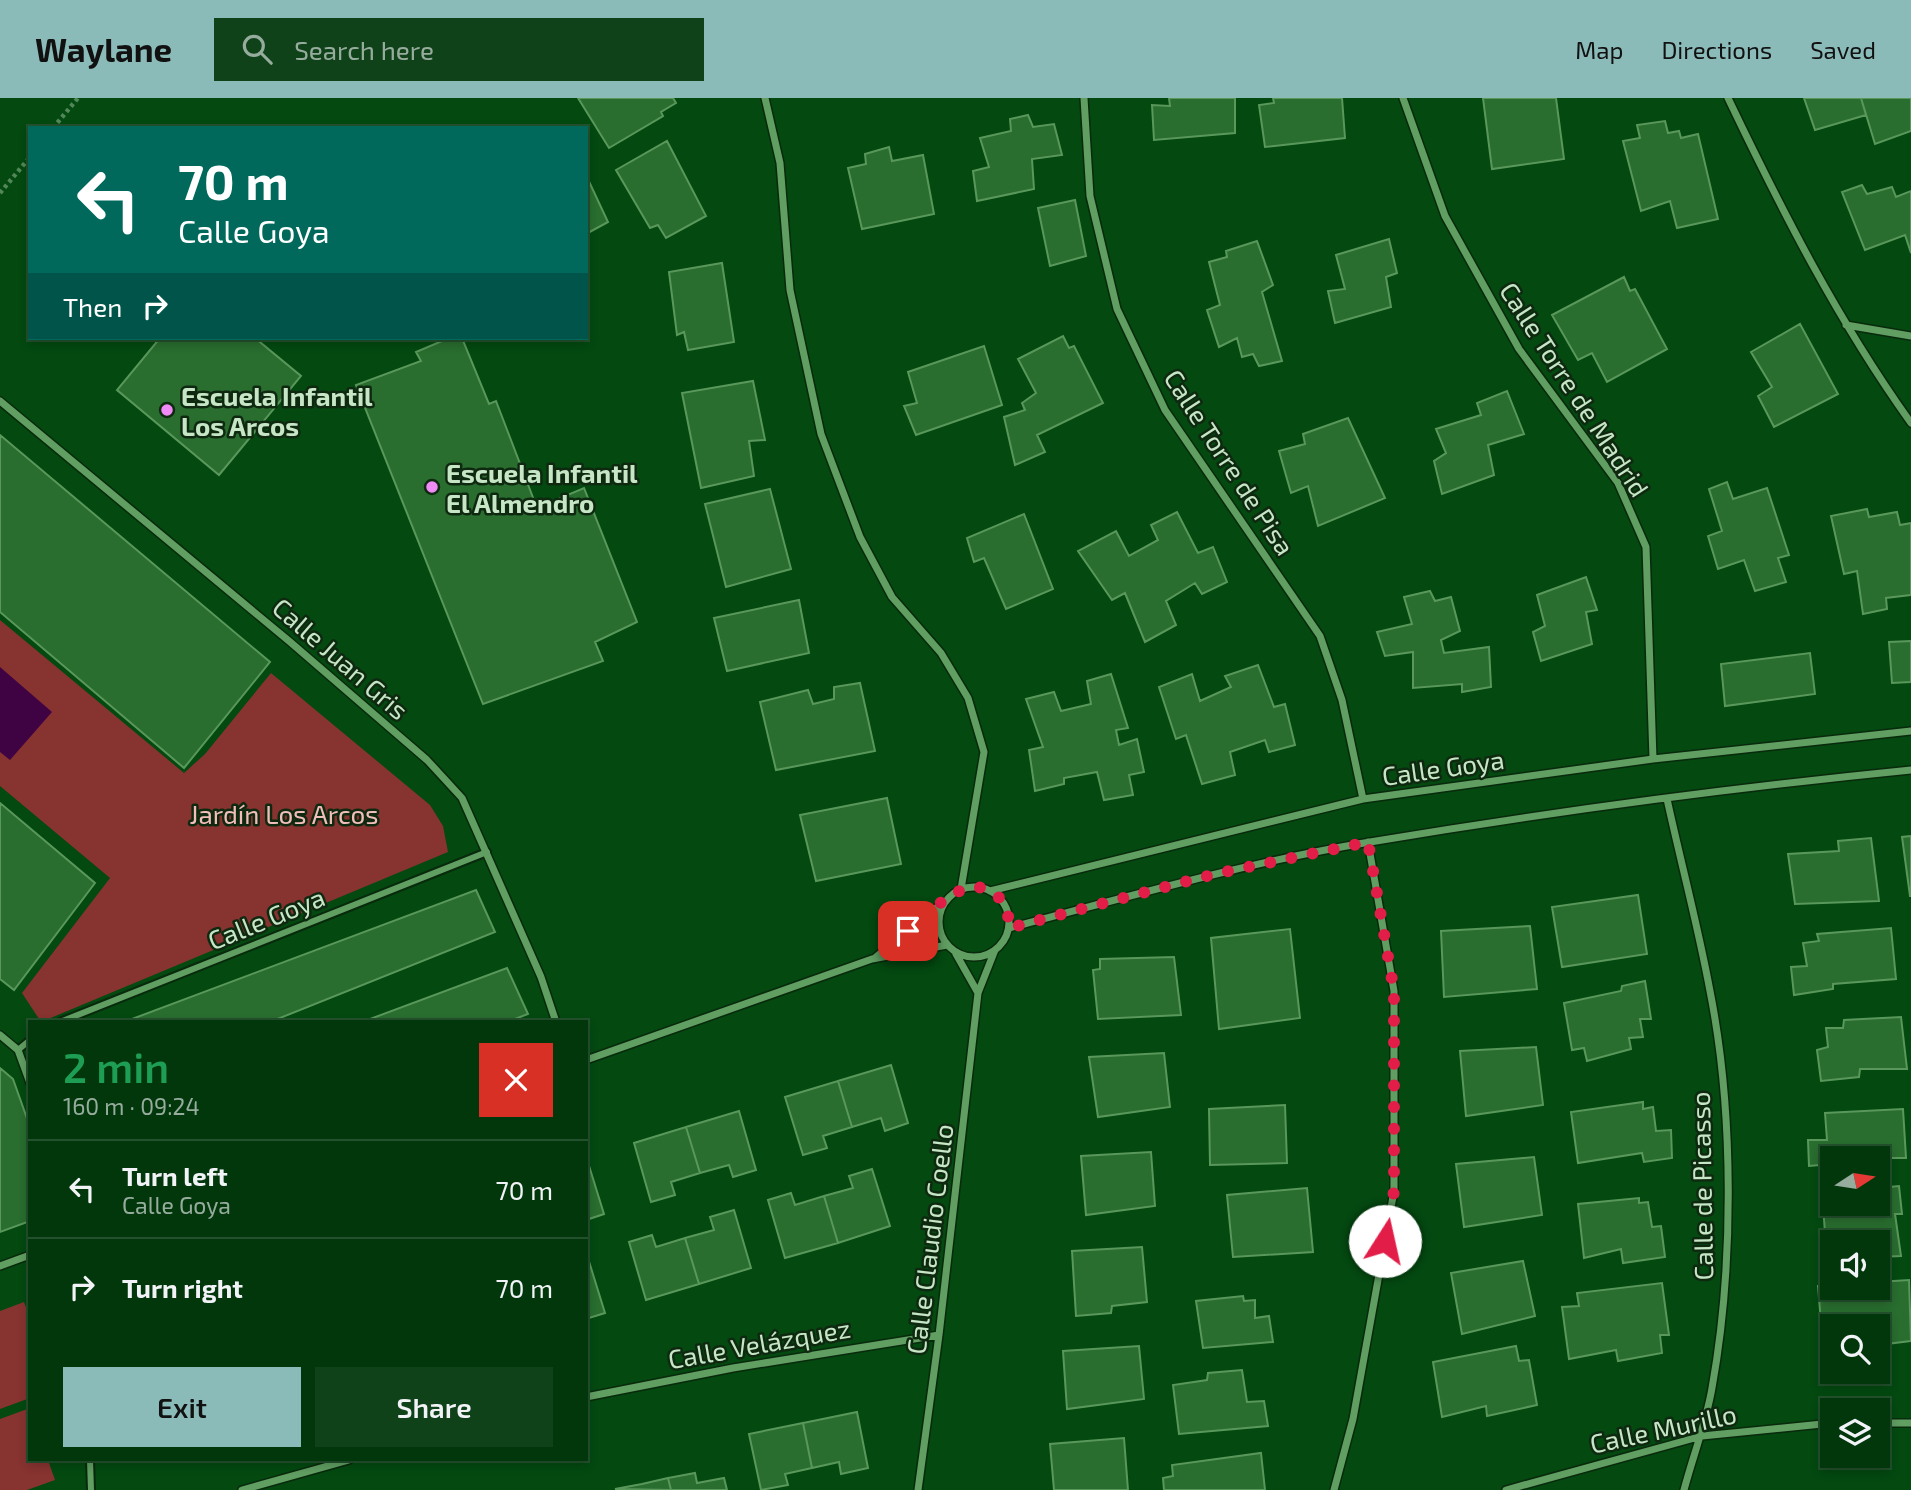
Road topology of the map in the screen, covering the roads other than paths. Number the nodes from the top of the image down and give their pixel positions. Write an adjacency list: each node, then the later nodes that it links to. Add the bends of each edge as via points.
1 (765, 98): 16 (street, via 780,163 790,290 821,434 860,537 892,597 942,653 968,698 984,752)
2 (1084, 98): 12 (street, Calle Torre de Pisa, via 1090,195 1117,309 1165,410 1320,636 1342,699)
3 (1403, 98): 10 (street, Calle Torre de Madrid, via 1445,216 1518,349 1618,484 1646,547)
4 (1728, 98): 5 (street, via 1790,228)
5 (1846, 325): 6 (street); 8 (street)
6 (1911, 336)
7 (0, 401): 15 (street, Calle Juan Gris, via 427,760 462,798)
8 (1911, 424)
9 (1911, 731): 10 (street, Calle Goya)
10 (1653, 759): 12 (street, Calle Goya)
11 (1911, 770): 13 (street)
12 (1363, 799): 17 (street, Calle Goya)
13 (1667, 799): 14 (street); 39 (street, Calle de Picasso, via 1711,993 1726,1124 1725,1283)
14 (1368, 842): 19 (street, via 1215,874); 45 (street, via 1394,991 1394,1191 1353,1419)
15 (487, 852): 25 (street, Calle Goya); 26 (street, Calle Juan Gris)
16 (961, 889): 17 (street); 18 (street)
17 (990, 891): 19 (street, via 1005,906)
18 (944, 903): 20 (street, via 938,925); 23 (street)
19 (1009, 928): 21 (street)
20 (947, 945): 22 (street); 23 (street)
21 (995, 950): 22 (street, via 976,958); 24 (street, Calle Claudio Coello)
22 (955, 952): 24 (street)
23 (872, 959): 30 (street)
24 (978, 992): 34 (street, Calle Claudio Coello)
25 (65, 1020)
26 (555, 1020)
27 (0, 1035): 29 (street)
28 (28, 1042): 29 (street)
29 (18, 1050): 31 (street)
30 (588, 1059)
31 (28, 1078)
32 (28, 1256): 33 (street)
33 (0, 1266)
34 (939, 1335): 35 (street, Calle Velázquez); 44 (street, Calle Claudio Coello)
35 (588, 1397)
36 (1890, 1423): 37 (street)
37 (1911, 1423)
38 (1820, 1424): 39 (street, Calle Murillo)
39 (1702, 1436): 46 (street, Calle Murillo); 47 (street, Calle de Picasso)
40 (90, 1461): 42 (street)
41 (345, 1461): 43 (street)
42 (91, 1490)
43 (242, 1490)
44 (918, 1490)
45 (1334, 1490)
46 (1506, 1490)
47 (1684, 1490)

